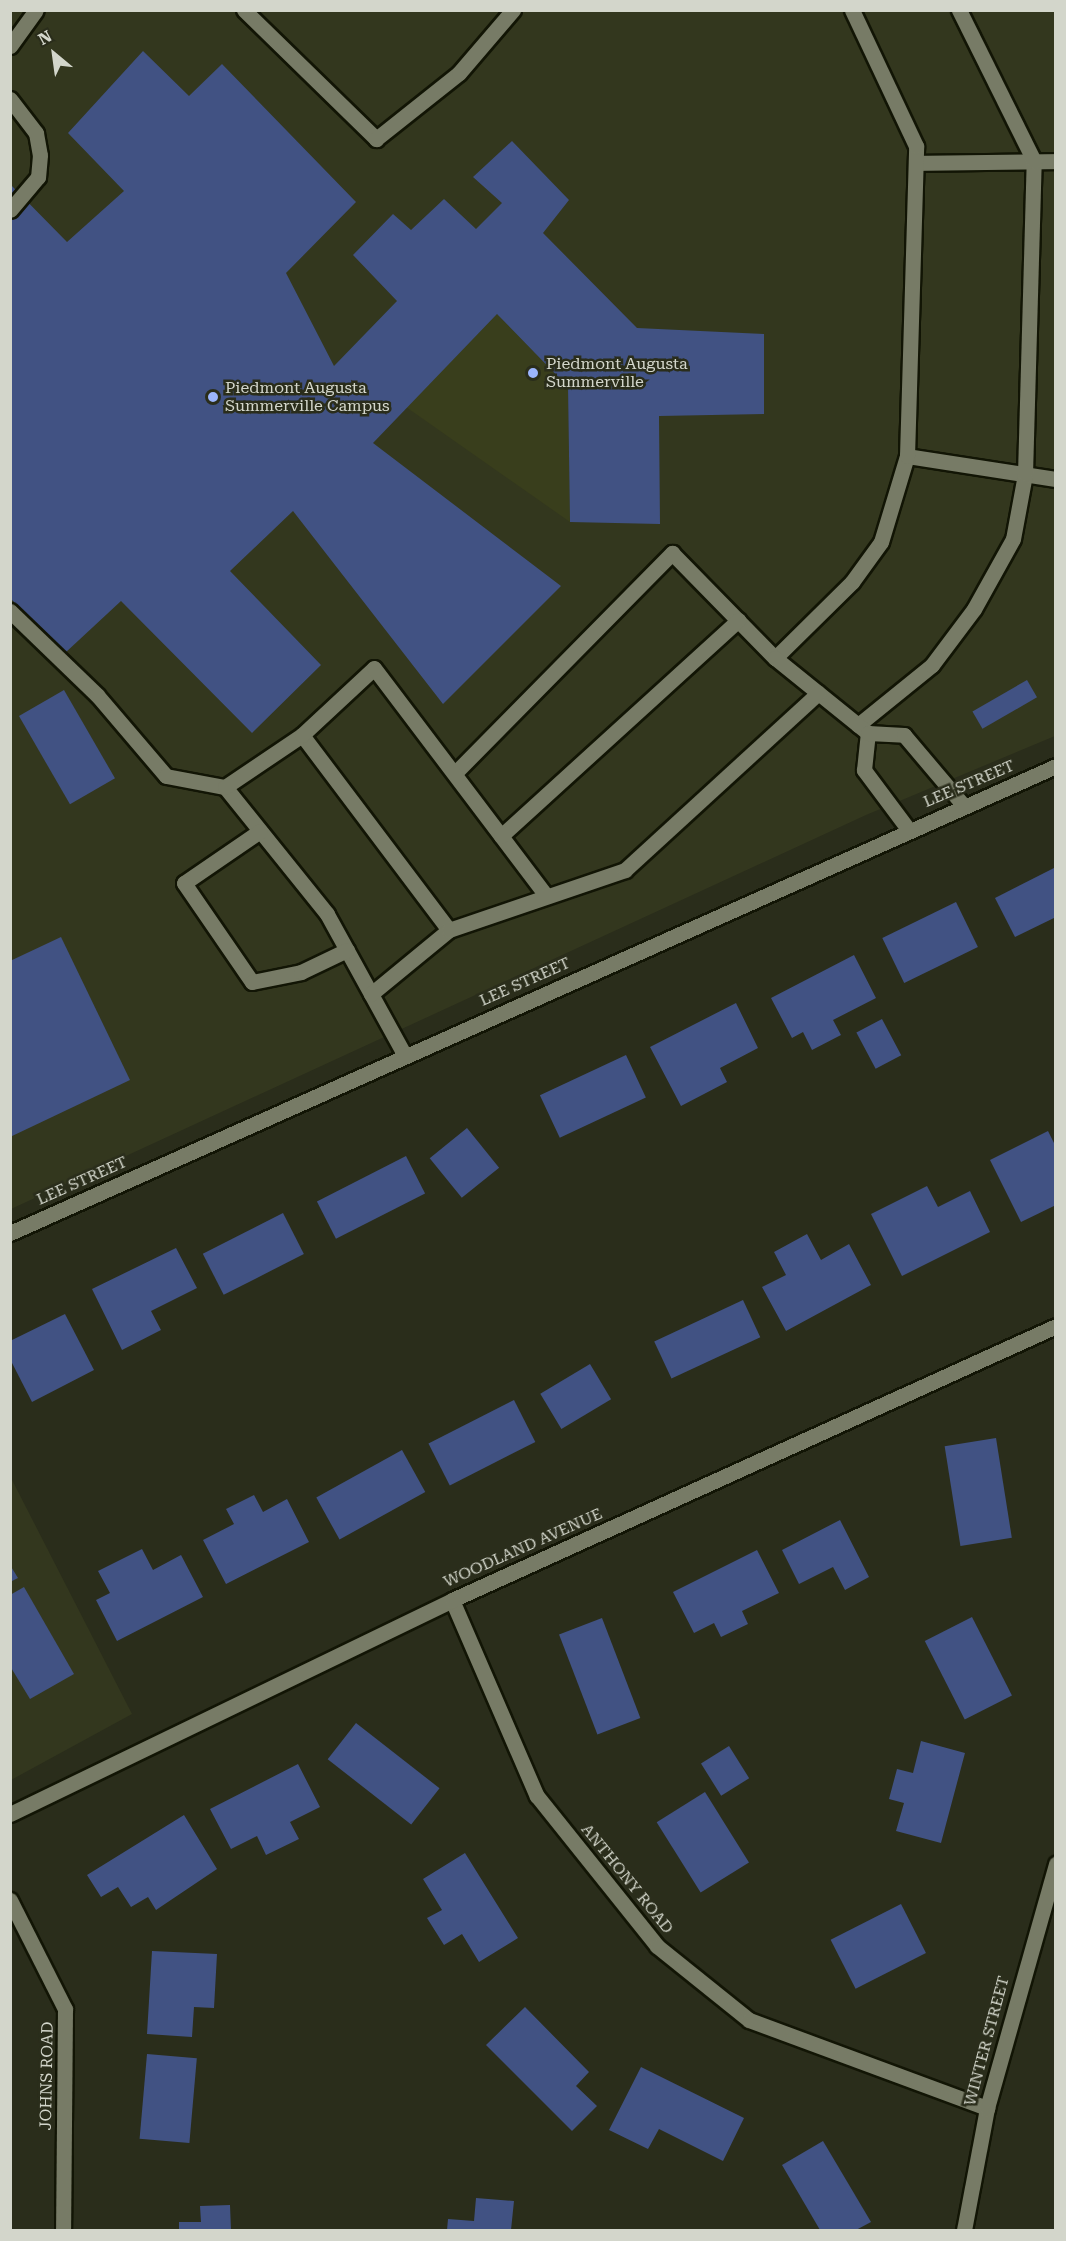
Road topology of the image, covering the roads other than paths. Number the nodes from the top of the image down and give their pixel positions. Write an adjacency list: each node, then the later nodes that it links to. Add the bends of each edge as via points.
1 (36, 10): 6 (street)
2 (244, 10): 3 (street, via 376,139 459,72)
3 (513, 10)
4 (852, 10): 10 (street, via 916,146)
5 (959, 10): 8 (street)
6 (10, 46)
7 (10, 99): 11 (street, via 36,133 40,155 38,177)
8 (1034, 160): 9 (street); 10 (street); 13 (street)
9 (1056, 161)
10 (916, 163): 12 (street)
11 (10, 210)
12 (907, 456): 13 (street); 17 (street, via 881,542 852,582)
13 (1025, 474): 14 (street); 19 (street, via 1013,539 974,609 932,664)
14 (1056, 479)
15 (10, 611): 23 (street, via 97,695 166,776)
16 (738, 620): 17 (street); 22 (street, via 672,553); 27 (street)
17 (775, 658): 18 (street)
18 (818, 693): 19 (street); 28 (street, via 625,870)
19 (863, 729): 24 (street, via 904,735); 25 (street, via 864,770)
20 (302, 735): 22 (street, via 374,668); 23 (street); 29 (street)
21 (1056, 766): 24 (street, LEE STREET)
22 (456, 772): 27 (street)
23 (225, 787): 26 (street)
24 (964, 807): 25 (street, LEE STREET)
25 (908, 829): 32 (street, LEE STREET)
26 (260, 831): 30 (street, via 327,914); 30 (street, via 184,883 252,982 301,972)
27 (501, 836): 28 (street)
28 (545, 894): 29 (street)
29 (449, 930): 31 (street)
30 (347, 950): 31 (street)
31 (371, 994): 32 (street)
32 (405, 1056): 33 (street, LEE STREET)
33 (10, 1233)
34 (1054, 1332): 35 (street, WOODLAND AVENUE)
35 (452, 1600): 36 (street, WOODLAND AVENUE); 39 (street, ANTHONY ROAD, via 537,1796 657,1946 749,2020)
36 (10, 1814)
37 (1056, 1864): 39 (street, WINTER STREET)
38 (10, 1900): 40 (street, JOHNS ROAD, via 65,2009)
39 (987, 2108): 41 (street, WINTER STREET)
40 (63, 2230)
41 (964, 2230)

